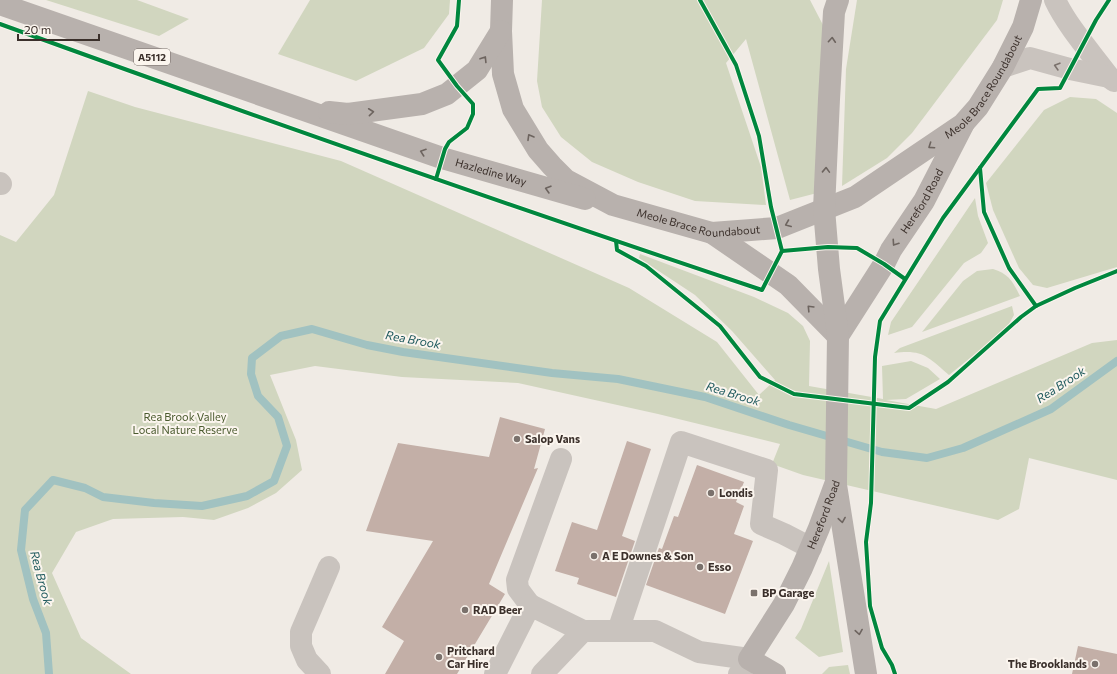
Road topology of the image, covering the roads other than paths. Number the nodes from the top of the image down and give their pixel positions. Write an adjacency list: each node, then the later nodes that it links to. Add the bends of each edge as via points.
1 (502, 0): 6 (main road, Meole Brace Roundabout)
2 (838, 0): 12 (main road, one-way to 2, via 834,12)
3 (1031, 0): 7 (main road, Meole Brace Roundabout, via 1023,27)
4 (1055, 0): 8 (street)
5 (0, 4): 9 (main road, Hazledine Way / A5112)
6 (501, 31): 9 (main road, Hazledine Way / A5112, one-way to 6, via 348,114 422,104 447,94 477,70); 11 (main road, Meole Brace Roundabout, one-way to 6, via 566,180 538,150 513,109 503,74)
7 (1003, 67): 8 (street, one-way to 7, via 1030,58); 10 (main road, Meole Brace Roundabout, via 978,107)
8 (1113, 80)
9 (304, 110): 11 (main road, Hazledine Way / A5112, one-way to 9, via 442,158)
10 (963, 124): 12 (main road, Meole Brace Roundabout, one-way to 12, via 855,196); 14 (main road, Hereford Road, one-way to 14, via 924,201)
11 (612, 205): 13 (main road, Meole Brace Roundabout)
12 (824, 209): 13 (main road, Meole Brace Roundabout, one-way to 13, via 776,228); 14 (main road)
13 (712, 233): 14 (main road, one-way to 13, via 788,285)
14 (838, 336): 16 (main road, Hereford Road)
15 (561, 459): 19 (street, via 517,580 518,588)
16 (836, 482): 17 (main road, Hereford Road); 23 (main road, one-way to 23)
17 (811, 548): 21 (street, via 761,524 767,470 681,442); 22 (main road, Hereford Road, via 784,604)
18 (329, 566): 24 (street, via 301,632 301,646 307,660)
19 (530, 605): 20 (street); 25 (street)
20 (584, 631): 21 (street); 26 (street)
21 (618, 631): 22 (street, via 655,631 699,652)
22 (744, 666): 27 (main road)
23 (869, 670)
24 (320, 674)
25 (495, 674)
26 (542, 674)
27 (774, 674)

